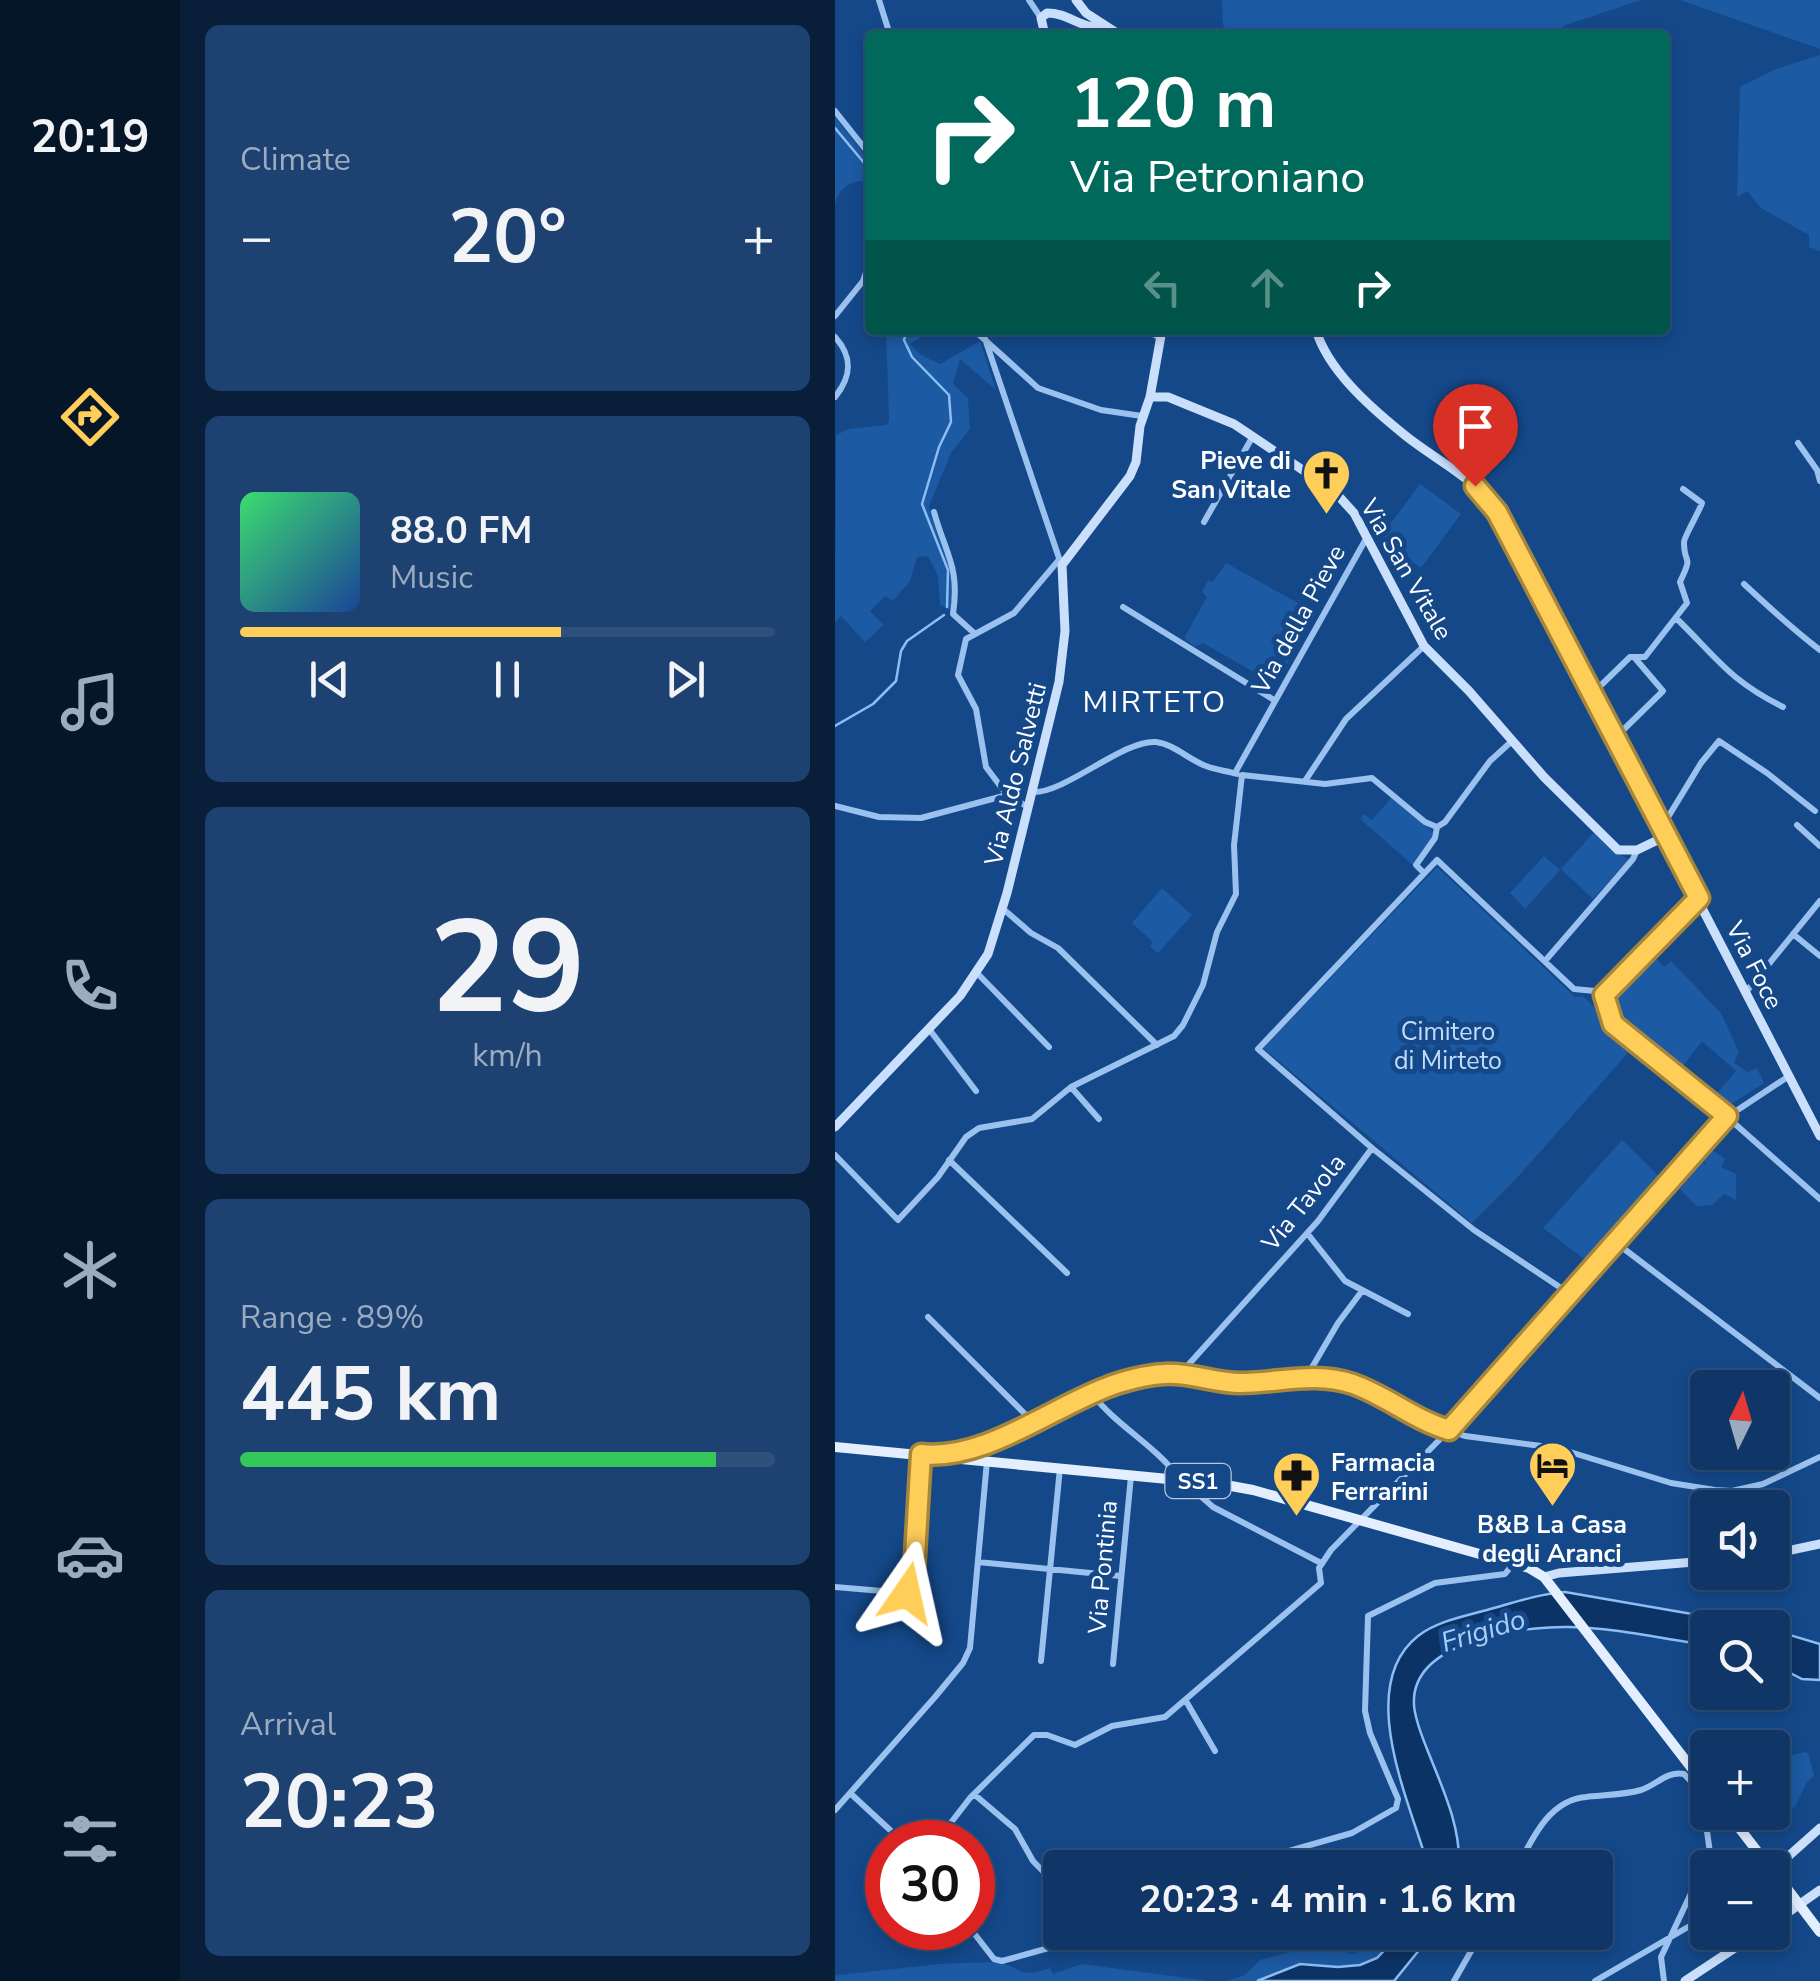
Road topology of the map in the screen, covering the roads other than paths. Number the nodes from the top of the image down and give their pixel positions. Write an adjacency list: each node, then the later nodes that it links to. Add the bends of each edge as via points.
1 (879, 0): 6 (street)
2 (1029, 0): 4 (street)
3 (1076, 0): 5 (street)
4 (1041, 18): 5 (street, via 1059,13 1084,27); 7 (street)
5 (1108, 28): 8 (street)
6 (888, 30)
7 (1044, 30)
8 (1111, 30)
9 (835, 110): 10 (street)
10 (865, 149)
11 (865, 276): 12 (street)
12 (835, 316)
13 (979, 335): 18 (street)
14 (984, 335): 18 (street)
15 (1161, 335): 20 (street)
16 (1319, 335): 37 (street, Via Foce, via 1333,363 1392,424 1486,495)
17 (835, 337): 19 (street, via 849,366)
18 (986, 342): 21 (street, via 1045,392); 29 (street)
19 (835, 397)
20 (1151, 397): 21 (street); 22 (street, Via San Vitale, via 1168,396)
21 (1142, 416): 29 (street, via 1131,476)
22 (1254, 435): 27 (street); 28 (street, Via San Vitale, via 1334,491)
23 (1798, 444): 24 (street)
24 (1820, 480)
25 (1683, 490): 32 (street, via 1702,503 1684,542 1688,569 1680,582 1687,602)
26 (933, 512): 33 (street, via 957,587 953,614)
27 (1204, 522)
28 (1367, 537): 34 (street, Via San Vitale); 38 (street, Via della Pieve)
29 (1060, 563): 33 (street, via 1014,614); 44 (street, Via Aldo Salvetti, via 1063,660)
30 (1744, 584): 35 (street)
31 (1123, 607): 38 (street)
32 (1677, 618): 36 (street, via 1645,657); 39 (street, via 1732,677)
33 (973, 634): 45 (street, via 957,675 976,708 986,767)
34 (1424, 646): 41 (street, Via San Vitale); 43 (street, via 1345,718)
35 (1820, 650)
36 (1634, 657): 37 (street); 40 (street, via 1663,690)
37 (1592, 694): 40 (street, Via Foce)
38 (1274, 700): 42 (street, Via della Pieve)
39 (1783, 707)
40 (1615, 738): 51 (street, Via Foce)
41 (1513, 742): 50 (street); 53 (street, Via San Vitale, via 1607,842)
42 (1239, 774): 43 (street); 44 (street, via 1149,742 1045,792); 65 (street, via 1236,894 1183,1025)
43 (1305, 782): 50 (street, via 1372,778)
44 (1032, 792): 47 (street, Via Aldo Salvetti)
45 (1007, 795): 46 (street, via 921,818); 47 (street)
46 (835, 806)
47 (1028, 807): 57 (street, Via Aldo Salvetti)
48 (1815, 811): 51 (street, via 1719,741)
49 (1797, 824): 52 (street)
50 (1437, 827): 54 (street, via 1416,865)
51 (1664, 831): 53 (street); 55 (street, Via Foce)
52 (1820, 846)
53 (1637, 850): 60 (street)
54 (1423, 872): 60 (street, via 1441,862); 74 (street, via 1258,1049)
55 (1699, 898): 62 (street, Via Foce); 63 (street)
56 (1820, 901): 58 (street)
57 (1002, 908): 61 (street, Via Aldo Salvetti); 65 (street, via 1059,948)
58 (1793, 934): 59 (street); 62 (street)
59 (1820, 956)
60 (1545, 960): 63 (street, via 1575,990)
61 (977, 973): 64 (street, Via Aldo Salvetti); 66 (street)
62 (1746, 992): 67 (street, Via Foce)
63 (1604, 995): 70 (street, via 1613,1024)
64 (929, 1029): 69 (street); 72 (street, Via Aldo Salvetti)
65 (1157, 1045): 68 (street)
66 (1049, 1047)
67 (1789, 1076): 70 (street); 73 (street, Via Foce)
68 (1071, 1087): 71 (street); 76 (street, via 1032,1119 979,1128)
69 (976, 1091)
70 (1727, 1116): 77 (street); 79 (street)
71 (1099, 1119)
72 (835, 1127)
73 (1820, 1136)
74 (1372, 1148): 78 (street, Via Tavola); 82 (street, Via Tavola, via 1474,1230)
75 (835, 1156): 76 (street, via 897,1220)
76 (949, 1160): 80 (street)
77 (1820, 1199)
78 (1307, 1233): 81 (street, via 1345,1281); 85 (street, Via Tavola)
79 (1615, 1242): 82 (street); 88 (street)
80 (1067, 1273)
81 (1363, 1291): 83 (street); 86 (street)
82 (1570, 1294): 90 (street)
83 (1408, 1314)
84 (929, 1317): 89 (street)
85 (1180, 1375): 86 (street, via 1243,1383); 87 (street)
86 (1307, 1376): 90 (street, via 1353,1384)
87 (1092, 1394): 89 (street); 98 (street)
88 (1820, 1398)
89 (1032, 1421): 93 (street, via 985,1446)
90 (1449, 1430): 94 (street, via 1557,1448 1671,1483 1732,1491 1777,1479); 99 (street)
91 (835, 1447): 92 (main road, SS1)
92 (921, 1454): 93 (main road, SS1); 109 (street, via 911,1591)
93 (939, 1456): 95 (main road, SS1)
94 (1820, 1457)
95 (987, 1461): 96 (main road, SS1); 102 (street)
96 (1060, 1467): 97 (main road, SS1); 106 (street)
97 (1131, 1474): 98 (main road, SS1); 107 (street, Via Pontinia)
98 (1185, 1479): 99 (main road, SS1); 104 (street, via 1213,1507)
99 (1360, 1520): 103 (main road, SS1); 104 (street)
100 (1820, 1544): 101 (street)
101 (1790, 1550)
102 (978, 1562): 106 (street); 115 (street, via 963,1663)
103 (1514, 1563): 108 (main road, SS1); 122 (street, via 1505,1574 1435,1583 1369,1616 1365,1711 1398,1799 1395,1808 1352,1833)
104 (1321, 1564): 112 (street, via 1321,1583)
105 (1690, 1564): 108 (street)
106 (1050, 1569): 107 (street); 110 (street)
107 (1121, 1576): 111 (street, Via Pontinia)
108 (1545, 1580): 114 (main road)
109 (835, 1587)
110 (1041, 1661)
111 (1113, 1664)
112 (1186, 1701): 113 (street); 116 (street, via 1161,1718 1112,1726 1081,1743 1034,1735)
113 (1215, 1751)
114 (1690, 1766)
115 (850, 1793): 117 (street); 118 (street)
116 (975, 1794): 119 (street); 126 (street, via 1015,1829)
117 (835, 1810)
118 (879, 1820)
119 (954, 1820)
120 (1820, 1828): 125 (street)
121 (1741, 1830): 124 (main road)
122 (1292, 1850)
123 (1527, 1850): 133 (street, via 1543,1823 1579,1798 1645,1789 1674,1772 1684,1774 1699,1790 1710,1853)
124 (1757, 1850)
125 (1790, 1854)
126 (1043, 1870)
127 (1820, 1890): 129 (street)
128 (1790, 1892): 129 (main road)
129 (1799, 1904): 130 (street); 132 (main road)
130 (1790, 1911)
131 (1690, 1927): 133 (street)
132 (1820, 1932)
133 (1669, 1940): 139 (street); 140 (street, via 1661,1957)
134 (986, 1950): 135 (street, via 1002,1961)
135 (1043, 1950)
136 (1471, 1950): 138 (street)
137 (1732, 1950): 141 (street)
138 (1454, 1981)
139 (1595, 1981)
140 (1665, 1981)
141 (1685, 1981)

